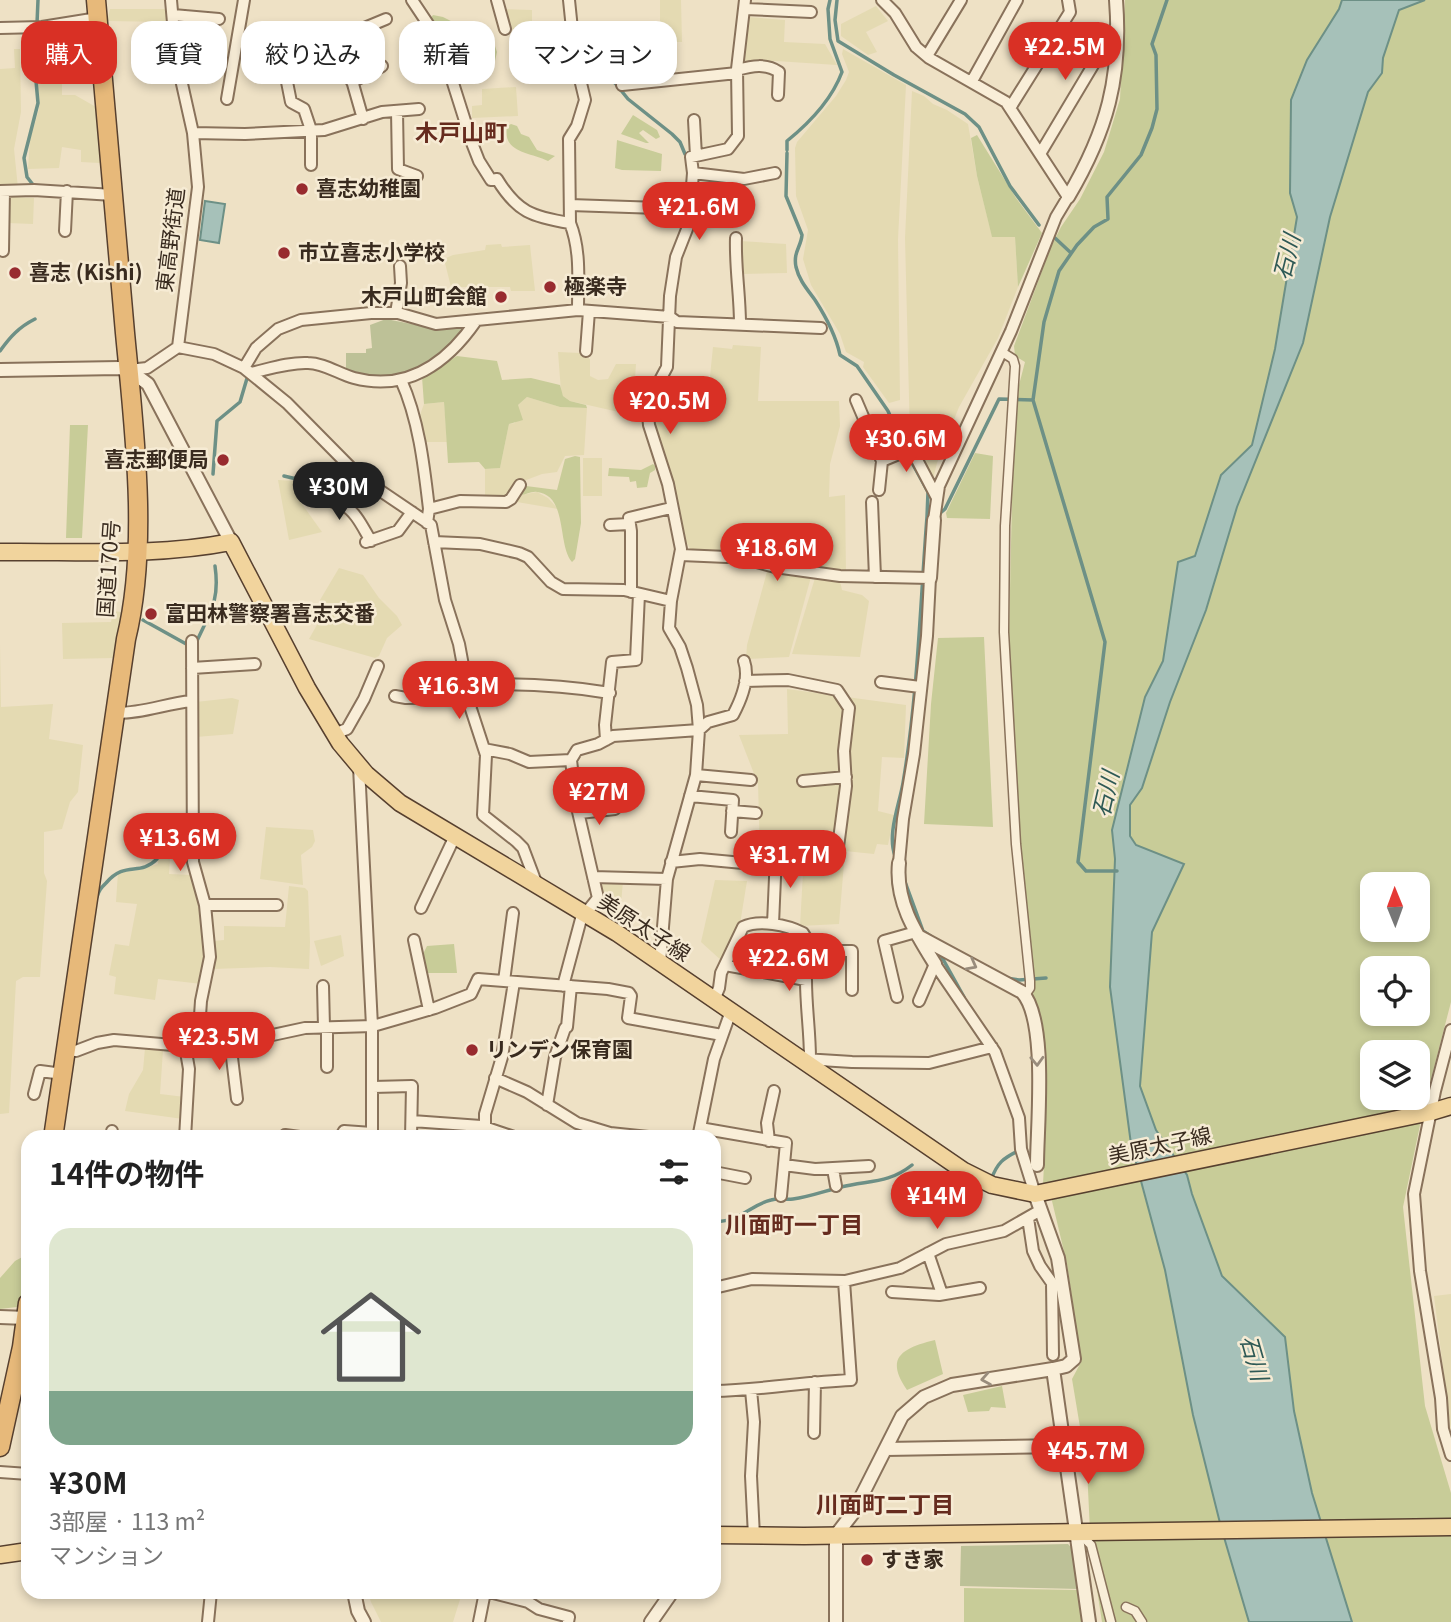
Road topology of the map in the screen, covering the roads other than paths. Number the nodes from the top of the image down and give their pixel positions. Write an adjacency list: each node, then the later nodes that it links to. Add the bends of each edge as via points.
1 (96, 0): 15 (highway, 国道170号)
2 (171, 0): 14 (street, 東高野街道)
3 (244, 0): 29 (street)
4 (412, 0): 51 (street, via 440,42 472,143 491,180 497,179 515,205)
5 (497, 0): 21 (street)
6 (569, 0): 49 (street, via 584,100 569,139)
7 (882, 0): 22 (street)
8 (961, 0): 22 (street)
9 (1017, 0): 24 (street)
10 (1068, 0): 30 (street, via 1070,12)
11 (1116, 0): 19 (street)
12 (745, 4): 13 (street); 23 (street)
13 (811, 12)
14 (173, 15): 16 (street); 36 (street, 東高野街道, via 176,57)
15 (98, 18): 20 (street); 47 (highway, 国道170号)
16 (219, 19)
17 (386, 19): 18 (street)
18 (381, 21)
19 (1117, 25): 37 (street); 48 (street, via 1115,73 1106,115 1089,161)
20 (0, 29)
21 (505, 29)
22 (927, 57): 24 (street)
23 (737, 72): 27 (street); 28 (street, via 771,66 779,72); 38 (street, via 738,136 728,149)
24 (972, 81): 30 (street)
25 (287, 84): 35 (street, via 291,102 304,109)
26 (353, 84): 33 (street)
27 (622, 85)
28 (778, 95)
29 (227, 99)
30 (1010, 108): 37 (street)
31 (419, 109): 32 (street)
32 (397, 111): 33 (street); 40 (street)
33 (363, 119): 35 (street)
34 (694, 120): 38 (street)
35 (311, 130): 36 (street); 39 (street)
36 (193, 133): 62 (street, 東高野街道, via 198,187)
37 (1040, 155): 48 (street)
38 (696, 156): 41 (street, via 691,157)
39 (312, 165)
40 (398, 169): 43 (street); 44 (street)
41 (693, 173): 42 (street, via 744,185); 58 (street, via 689,224 676,257)
42 (775, 173)
43 (417, 176)
44 (388, 177)
45 (2, 191): 46 (street); 54 (street)
46 (67, 191): 47 (street); 52 (street)
47 (113, 195): 66 (highway, 国道170号)
48 (1068, 197): 64 (street)
49 (569, 205): 50 (street); 51 (street)
50 (659, 208)
51 (570, 223): 56 (street)
52 (65, 231)
53 (736, 239): 60 (street)
54 (3, 251)
55 (400, 266): 57 (street)
56 (583, 311): 58 (street); 59 (street); 63 (street)
57 (396, 313): 59 (street, via 436,324); 67 (street, via 301,320 263,341)
58 (670, 317): 60 (street, via 677,322); 78 (street, via 667,367 648,415)
59 (476, 321): 68 (street, via 454,351)
60 (740, 324): 61 (street)
61 (821, 328)
62 (178, 347): 66 (street, via 147,368); 67 (street, via 214,354)
63 (586, 351)
64 (1002, 352): 76 (street); 149 (street, via 1015,366 1004,632 1016,844 1030,981)
65 (0, 370): 66 (street)
66 (128, 370): 85 (street, via 148,384); 88 (highway, 国道170号, via 135,432)
67 (247, 370): 68 (street, via 310,362 355,378); 80 (street, via 287,403 360,477)
68 (401, 380): 79 (street, via 416,427)
69 (856, 400): 72 (street)
70 (904, 435): 71 (street)
71 (911, 449): 72 (street); 76 (street)
72 (882, 461): 74 (street)
73 (520, 485): 79 (street, via 506,502 460,501)
74 (879, 490)
75 (318, 494): 80 (street, via 353,513 368,541 398,531)
76 (936, 496): 81 (street)
77 (872, 502): 90 (street)
78 (671, 508): 84 (street, via 629,518); 89 (street)
79 (429, 509): 82 (street)
80 (412, 512): 82 (street)
81 (934, 520): 91 (street)
82 (427, 523): 86 (street)
83 (610, 524): 84 (street)
84 (629, 524): 92 (street)
85 (231, 542): 88 (main road); 112 (main road, 美原太子線, via 320,711)
86 (434, 542): 92 (street, via 480,544 519,553 563,589); 102 (street)
87 (0, 552): 88 (main road)
88 (136, 552): 106 (highway, 国道170号, via 133,610)
89 (681, 555): 90 (street, via 731,555 775,567); 93 (street)
90 (875, 577): 91 (street)
91 (930, 578): 101 (street, via 927,636)
92 (635, 593): 93 (street); 103 (street, via 635,660 612,662)
93 (671, 601): 107 (street, via 669,628 690,681)
94 (192, 641): 98 (street)
95 (744, 661): 99 (street)
96 (255, 664): 98 (street)
97 (378, 666): 108 (street, via 347,729)
98 (192, 668): 105 (street)
99 (745, 681): 107 (street, via 733,715 708,722); 114 (street, via 788,680 837,690 849,708)
100 (881, 682): 101 (street)
101 (916, 687): 128 (street, via 914,754)
102 (468, 691): 103 (street, via 538,685); 104 (street); 110 (street)
103 (610, 693): 109 (street)
104 (395, 696)
105 (191, 701): 106 (street); 132 (street, via 192,862)
106 (115, 713): 163 (highway, 国道170号)
107 (699, 730): 109 (street); 113 (street)
108 (334, 734)
109 (606, 740): 111 (street, via 577,750)
110 (484, 749): 111 (street, via 529,762); 131 (street, via 483,815 523,848)
111 (571, 760): 120 (street)
112 (359, 767): 123 (main road, 美原太子線, via 400,803); 155 (street)
113 (696, 775): 115 (street, via 736,784); 117 (street)
114 (846, 777): 116 (street); 124 (street)
115 (751, 780)
116 (803, 781)
117 (690, 796): 119 (street, via 733,800); 126 (street)
118 (615, 809): 120 (street)
119 (732, 811): 121 (street); 122 (street)
120 (580, 813): 129 (street)
121 (756, 813)
122 (731, 832)
123 (455, 836): 131 (main road, 美原太子線); 134 (street)
124 (838, 847)
125 (776, 854): 137 (street)
126 (671, 862): 127 (street); 130 (street)
127 (743, 863)
128 (899, 863): 138 (street, via 905,910)
129 (593, 877): 130 (street); 136 (street, via 598,898)
130 (667, 879): 141 (street)
131 (537, 886): 136 (main road, 美原太子線)
132 (205, 905): 133 (street); 160 (street, via 210,957)
133 (277, 905)
134 (421, 908)
135 (513, 913): 145 (street)
136 (585, 914): 141 (main road, 美原太子線); 147 (street)
137 (773, 924): 140 (street, via 803,933); 143 (street, via 750,923 743,928)
138 (917, 934): 142 (street); 149 (street, one-way to 149); 150 (street, via 884,941)
139 (414, 940): 153 (street)
140 (814, 951): 144 (street); 148 (street, via 852,951)
141 (660, 963): 151 (main road, 美原太子線)
142 (935, 964): 152 (street); 162 (street)
143 (725, 965): 151 (street); 164 (street, via 806,980 810,1021)
144 (814, 970)
145 (509, 981): 147 (street); 153 (street, via 478,979 471,994); 167 (street, via 502,1057)
146 (323, 986): 156 (street)
147 (567, 986): 158 (street, via 629,993 631,1020); 172 (street, via 567,1027 555,1057)
148 (852, 990)
149 (1025, 995): 187 (street, one-way to 187, via 1034,1012 1037,1048)
150 (897, 997)
151 (714, 1000): 154 (main road, 美原太子線)
152 (919, 1001)
153 (429, 1010): 155 (street)
154 (731, 1011): 158 (street); 164 (main road, 美原太子線)
155 (372, 1026): 156 (street); 168 (street)
156 (325, 1027): 159 (street); 165 (street)
157 (1451, 1030): 174 (street)
158 (723, 1035): 183 (street)
159 (230, 1041): 160 (street); 171 (street)
160 (198, 1045): 161 (street)
161 (185, 1046): 163 (street, via 114,1040); 177 (street, via 189,1069)
162 (992, 1047): 164 (street, via 929,1063); 193 (street, via 1019,1118 1020,1149)
163 (66, 1050): 166 (highway, 国道170号)
164 (804, 1059): 193 (main road, 美原太子線, via 974,1177 1005,1189)
165 (327, 1067)
166 (63, 1074): 170 (street, via 34,1071); 176 (highway, 国道170号)
167 (495, 1077): 172 (street); 181 (street)
168 (373, 1087): 175 (street, via 412,1086); 178 (street)
169 (774, 1091): 185 (street, via 767,1123)
170 (34, 1094)
171 (237, 1099)
172 (547, 1104): 182 (street)
173 (1451, 1106): 174 (main road, 美原太子線)
174 (1425, 1113): 193 (main road, 美原太子線); 214 (street, via 1414,1210 1443,1429)
175 (412, 1121): 179 (street); 180 (street)
176 (54, 1130)
177 (185, 1130)
178 (372, 1130)
179 (411, 1130)
180 (472, 1130)
181 (485, 1130)
182 (597, 1130)
183 (700, 1130)
184 (721, 1136): 185 (street)
185 (769, 1141): 186 (street, via 786,1143)
186 (784, 1165): 189 (street); 194 (street)
187 (1037, 1165): 193 (street)
188 (869, 1166): 189 (street)
189 (833, 1169): 192 (street)
190 (721, 1173): 191 (street)
191 (745, 1178)
192 (836, 1186)
193 (1038, 1193): 195 (street)
194 (782, 1196)
195 (1034, 1214): 196 (street, via 1004,1231 946,1244); 205 (street, via 1033,1251 1052,1283); 206 (street, via 1058,1258 1074,1359)
196 (928, 1253): 197 (street, via 900,1268); 201 (street)
197 (844, 1282): 198 (street, via 752,1279); 207 (street, via 851,1380)
198 (721, 1286)
199 (981, 1288): 201 (street)
200 (892, 1293): 201 (street)
201 (942, 1294)
202 (21, 1312): 203 (street)
203 (0, 1317)
204 (21, 1352): 212 (highway)
205 (1053, 1354)
206 (1053, 1369): 211 (street); 213 (street, one-way to 213, via 952,1385 924,1397 902,1416)
207 (815, 1382): 208 (street); 210 (street)
208 (751, 1390): 209 (street); 221 (street)
209 (721, 1391)
210 (814, 1433)
211 (1065, 1446): 213 (street); 218 (street)
212 (0, 1447)
213 (886, 1448): 220 (street, via 853,1513)
214 (1451, 1455)
215 (0, 1472): 216 (street)
216 (21, 1474)
217 (1451, 1527): 218 (main road)
218 (1078, 1531): 220 (main road); 236 (street); 237 (street, via 1091,1545)
219 (721, 1535): 221 (main road)
220 (836, 1535): 221 (main road); 235 (street)
221 (754, 1536)
222 (21, 1552): 223 (main road)
223 (0, 1555)
224 (210, 1599): 230 (street)
225 (355, 1599): 231 (street)
226 (485, 1599): 232 (street)
227 (516, 1599): 233 (street, via 569,1617)
228 (667, 1599): 234 (street)
229 (1126, 1607): 238 (street)
230 (208, 1622)
231 (364, 1622)
232 (479, 1622)
233 (568, 1622)
234 (651, 1622)
235 (836, 1622)
236 (1089, 1622)
237 (1111, 1622)
238 (1142, 1622)

